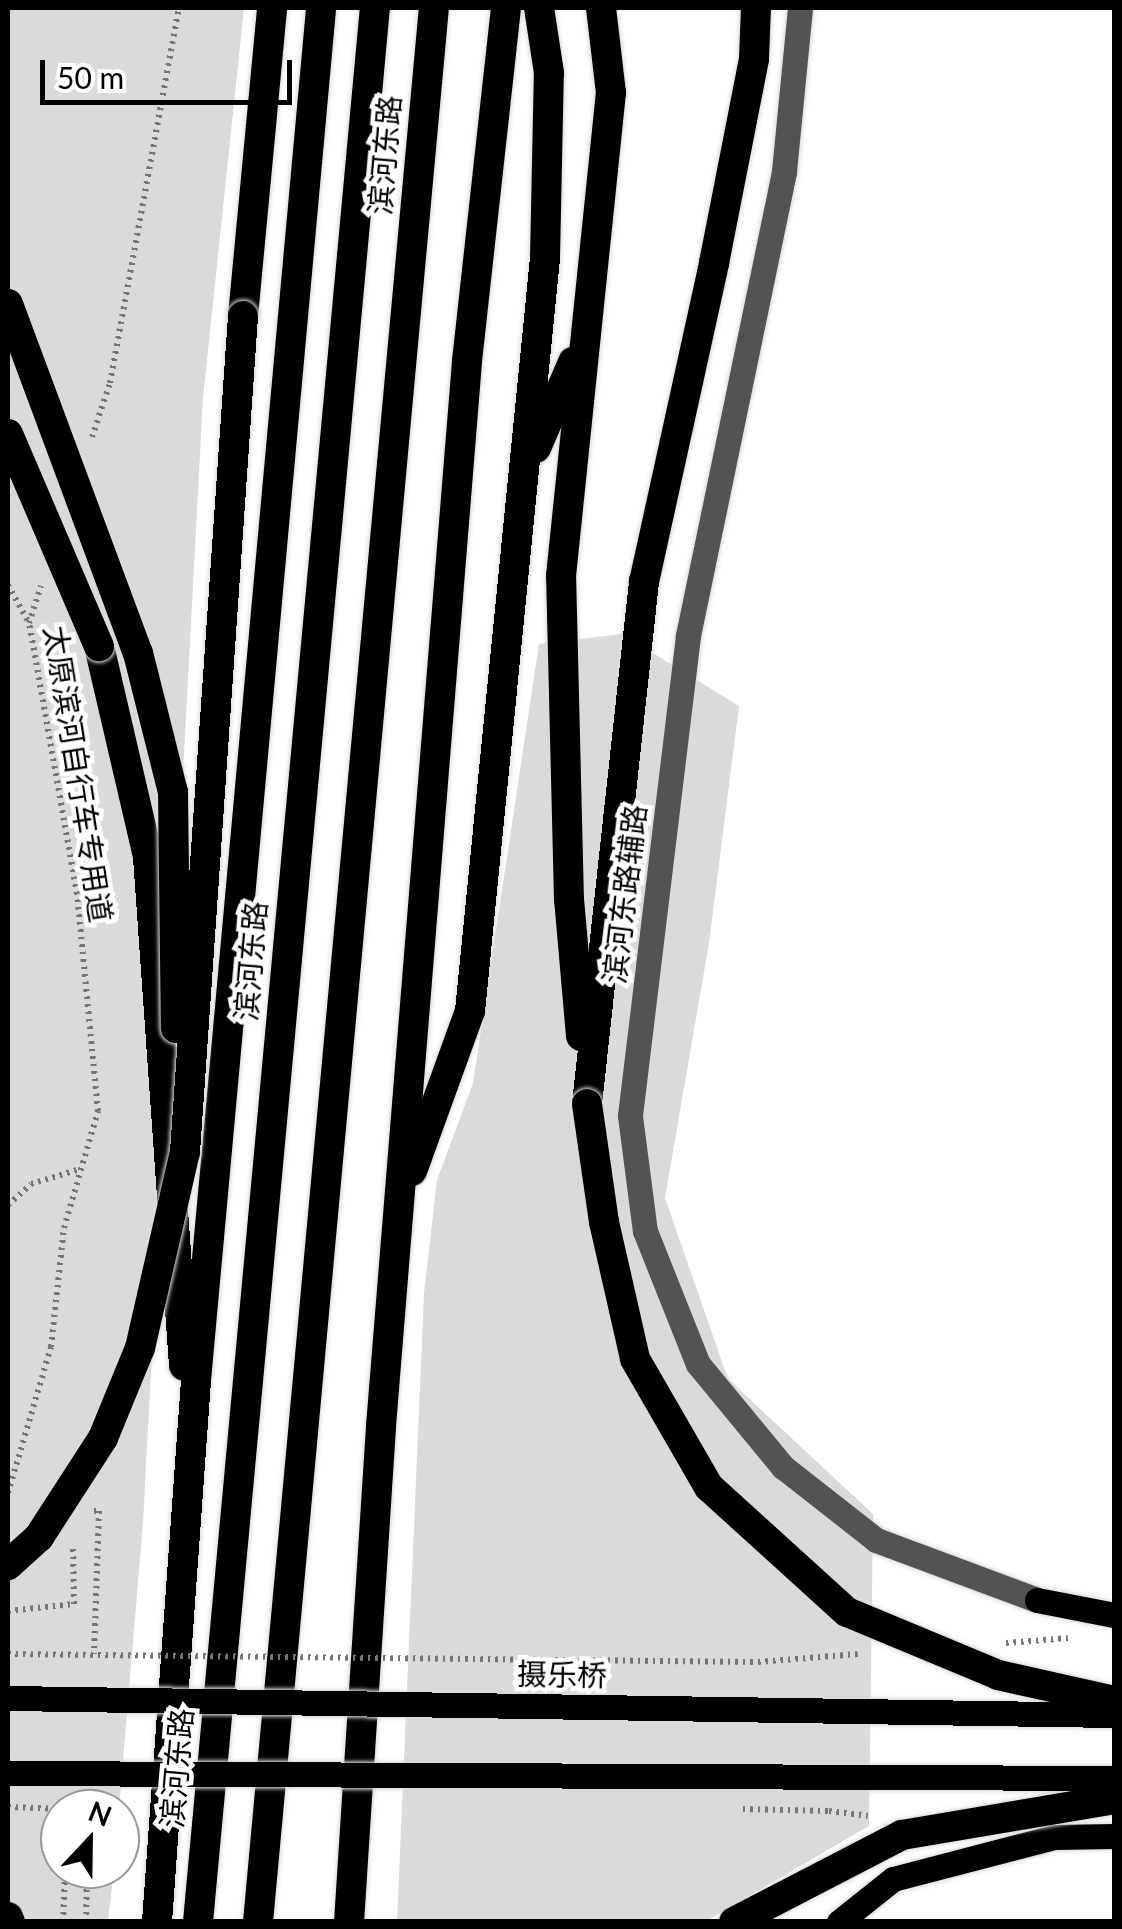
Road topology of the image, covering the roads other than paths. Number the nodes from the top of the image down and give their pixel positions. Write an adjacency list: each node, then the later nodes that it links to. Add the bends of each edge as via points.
1 (272, 8): 15 (highway, bridge, via 242,316)
2 (322, 8): 17 (highway)
3 (374, 8): 29 (highway, 滨河东路)
4 (434, 8): 30 (highway, 滨河东路)
5 (506, 8): 16 (highway, via 465,380)
6 (539, 8): 13 (highway, via 549,73 545,258)
7 (601, 8): 11 (highway, via 611,94)
8 (756, 8): 14 (highway, via 754,59 718,244 644,582)
9 (800, 8): 19 (street, 滨河东路辅路, via 784,172 688,636 630,1116 644,1232 698,1364 782,1467 876,1540)
10 (8, 304): 15 (highway, bridge, via 138,653 173,792)
11 (585, 331): 13 (highway); 14 (highway, via 561,576 569,900)
12 (8, 434): 17 (highway, bridge, via 99,646 148,857)
13 (524, 479): 16 (highway, via 470,1011)
14 (587, 1104): 22 (highway, bridge, via 604,1222 636,1360 709,1487 846,1612 998,1675)
15 (181, 1169): 18 (highway, bridge, via 140,1348 103,1438 39,1536)
16 (398, 1206): 31 (highway)
17 (190, 1450): 28 (highway)
18 (8, 1564)
19 (1037, 1600): 20 (main road)
20 (1114, 1615)
21 (8, 1698): 23 (main road, 摄乐桥, bridge)
22 (1114, 1702)
23 (1114, 1715)
24 (8, 1773): 25 (main road, bridge)
25 (1114, 1778)
26 (1114, 1799): 32 (highway, bridge, via 902,1834)
27 (1114, 1836): 33 (main road, via 1054,1837 893,1879)
28 (157, 1922)
29 (198, 1922)
30 (258, 1922)
31 (349, 1922)
32 (734, 1922)
33 (839, 1922)

